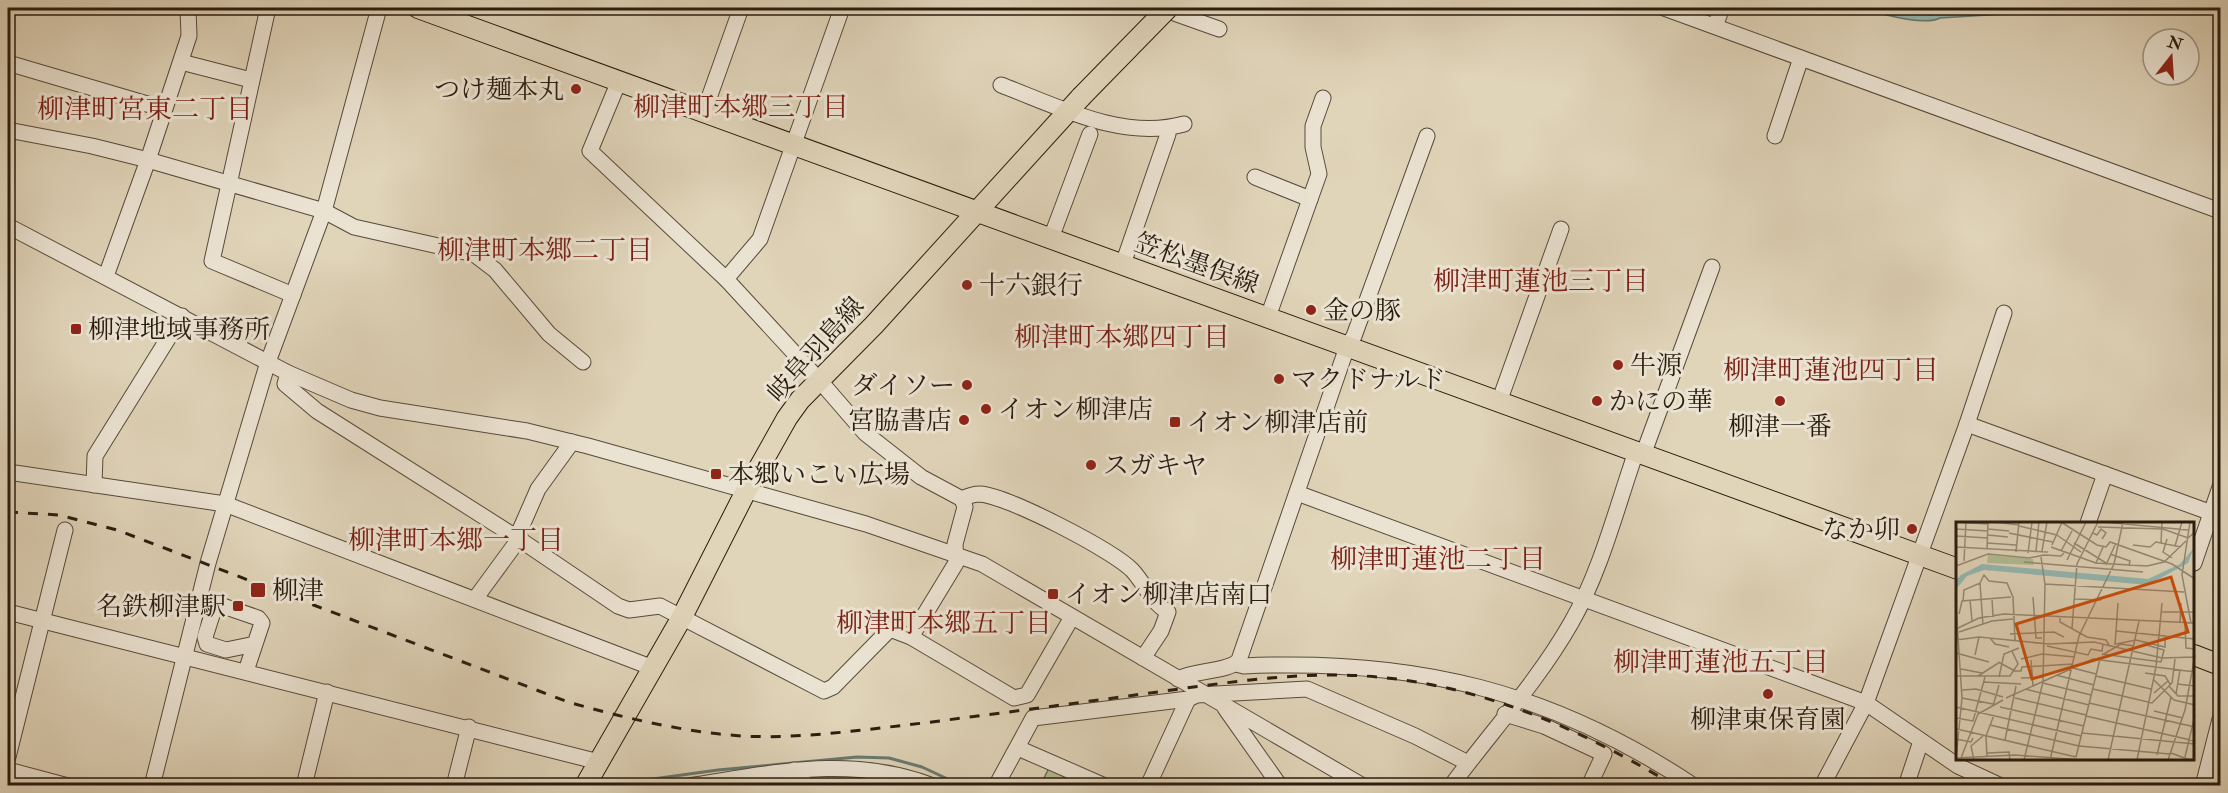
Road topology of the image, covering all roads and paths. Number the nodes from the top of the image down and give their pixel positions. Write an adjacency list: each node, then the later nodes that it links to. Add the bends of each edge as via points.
1 (188, 8): 14 (street, via 189,36)
2 (267, 8): 16 (street)
3 (379, 8): 34 (street)
4 (418, 8): 17 (main road, 笠松墨俣線)
5 (741, 8): 22 (street)
6 (842, 8): 29 (street)
7 (1160, 8): 12 (street)
8 (1168, 8): 20 (main road, 岐阜羽島線, bridge)
9 (1664, 8): 11 (street)
10 (1722, 8): 11 (street)
11 (1715, 26): 13 (street)
12 (1219, 28)
13 (1802, 57): 28 (street); 36 (street)
14 (181, 62): 16 (street); 21 (street)
15 (8, 63): 21 (street)
16 (251, 80): 32 (street)
17 (619, 81): 22 (main road, 笠松墨俣線); 43 (street, via 590,151)
18 (1001, 85): 20 (street)
19 (1323, 98): 33 (street, via 1313,126 1313,147 1320,174)
20 (1075, 104): 24 (street, via 1108,123); 35 (main road, 岐阜羽島線)
21 (164, 109): 30 (street)
22 (704, 112): 29 (main road, 笠松墨俣線)
23 (1184, 124): 24 (street)
24 (1167, 128): 40 (street)
25 (8, 130): 30 (street)
26 (1090, 134): 39 (street)
27 (1427, 135): 48 (street)
28 (1775, 136)
29 (794, 144): 35 (main road, 笠松墨俣線); 43 (street, via 760,238)
30 (148, 160): 32 (street); 42 (street)
31 (1255, 177): 33 (street)
32 (228, 184): 34 (street); 44 (street, via 212,261)
33 (1310, 199): 47 (street)
34 (324, 211): 44 (street); 50 (street, via 354,227 474,254 495,270 549,334)
35 (975, 211): 39 (main road, 笠松墨俣線); 52 (main road, 岐阜羽島線)
36 (2220, 211)
37 (8, 226): 42 (street)
38 (1561, 229): 53 (street)
39 (1051, 238): 40 (main road, 笠松墨俣線)
40 (1124, 264): 47 (main road, 笠松墨俣線)
41 (1712, 267): 56 (street)
42 (106, 276): 46 (street)
43 (726, 279): 52 (street)
44 (293, 295): 49 (street)
45 (2004, 313): 54 (street)
46 (182, 316): 49 (street); 59 (street, via 95,456)
47 (1268, 317): 48 (main road, 笠松墨俣線)
48 (1347, 347): 53 (main road, 笠松墨俣線); 62 (street)
49 (268, 362): 51 (street); 64 (street)
50 (582, 362)
51 (288, 373): 55 (street, via 340,396 380,408 527,430); 68 (street, via 285,384 317,411)
52 (820, 381): 61 (main road, 岐阜羽島線, via 787,418); 63 (street, via 865,433 891,456)
53 (1499, 402): 56 (main road, 笠松墨俣線)
54 (1967, 424): 58 (street); 70 (street)
55 (572, 442): 61 (street); 68 (street, via 538,489)
56 (1640, 454): 70 (main road, 笠松墨俣線); 74 (street)
57 (8, 472): 59 (street)
58 (2105, 474): 65 (street); 66 (street)
59 (94, 485): 64 (street)
60 (2220, 487): 65 (street)
61 (746, 491): 69 (street); 76 (main road, 岐阜羽島線)
62 (1296, 493): 74 (street); 84 (street)
63 (962, 499): 69 (street, via 965,507); 83 (street, via 981,494 1017,505 1114,556 1131,570 1168,612)
64 (225, 504): 73 (street); 81 (street)
65 (2216, 515): 71 (street)
66 (2088, 522)
67 (65, 530): 78 (street)
68 (518, 538): 73 (street); 76 (street, via 618,606 629,610 660,606)
69 (955, 553): 77 (street, via 982,564); 79 (street, via 956,563)
70 (1920, 555): 72 (main road, 笠松墨俣線); 93 (street)
71 (2195, 559)
72 (1956, 567)
73 (475, 599): 86 (street)
74 (1583, 599): 90 (street, via 1555,649); 93 (street)
75 (8, 612): 78 (street)
76 (682, 617): 79 (street, via 824,691 833,687 890,629); 86 (main road, 岐阜羽島線)
77 (1072, 617): 79 (street, via 1027,695 1014,698); 83 (street)
78 (42, 620): 81 (street); 99 (street)
79 (911, 638)
80 (255, 644): 87 (street)
81 (184, 656): 87 (street); 106 (street)
82 (2195, 656): 85 (main road)
83 (1143, 658): 88 (street)
84 (1236, 664): 88 (street, via 1188,673); 90 (street, via 1371,667 1421,674)
85 (2220, 665)
86 (653, 668): 100 (main road, 岐阜羽島線)
87 (246, 671): 89 (street)
88 (1178, 679): 92 (street)
89 (327, 692): 96 (street); 107 (street)
90 (1519, 697): 94 (street); 120 (street, via 1591,726)
91 (1188, 699): 92 (street, via 1197,695); 98 (street, via 1033,718); 115 (street)
92 (1215, 699): 101 (street, via 1307,689); 116 (street); 117 (street)
93 (1866, 703): 97 (street); 121 (street)
94 (1505, 714): 101 (street); 104 (street, via 1544,726 1604,753)
95 (2220, 719): 124 (street)
96 (469, 727): 100 (street); 108 (street)
97 (1921, 741): 122 (street); 123 (street, via 1958,766)
98 (1018, 748): 113 (street); 114 (street)
99 (8, 757)
100 (599, 762): 109 (main road, 岐阜羽島線)
101 (1468, 763): 118 (street)
102 (8, 770): 105 (street)
103 (794, 770): 110 (street); 111 (street); 112 (street, via 872,768 903,774)
104 (1591, 781): 119 (street)
105 (68, 786)
106 (152, 786)
107 (304, 786)
108 (454, 786)
109 (585, 786)
110 (689, 786)
111 (810, 786)
112 (933, 786)
113 (996, 786)
114 (1105, 786)
115 (1148, 786)
116 (1280, 786)
117 (1363, 786)
118 (1451, 786)
119 (1608, 786)
120 (1695, 786)
121 (1822, 786)
122 (1906, 786)
123 (2001, 786)
124 (2203, 786)

